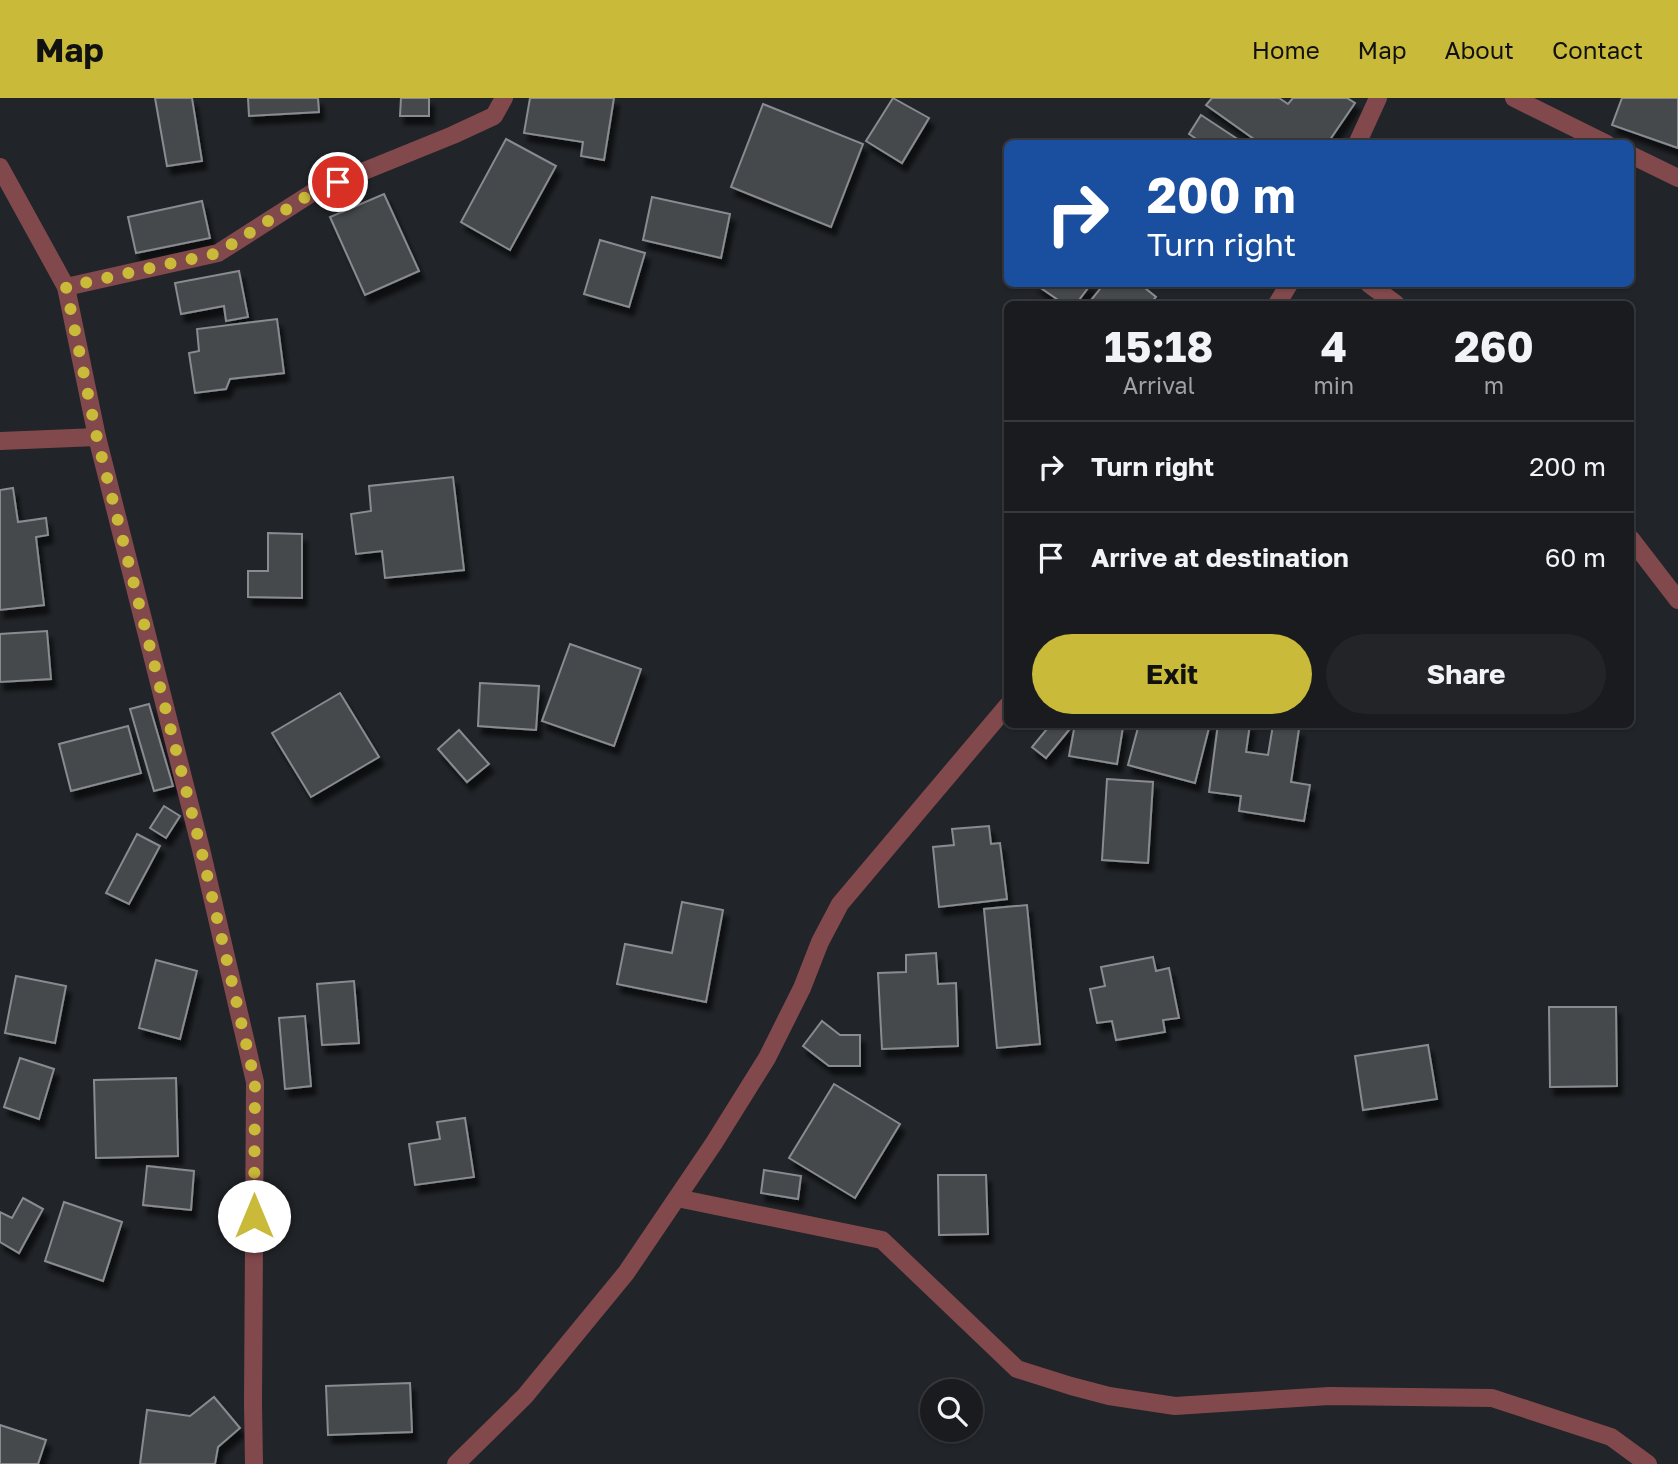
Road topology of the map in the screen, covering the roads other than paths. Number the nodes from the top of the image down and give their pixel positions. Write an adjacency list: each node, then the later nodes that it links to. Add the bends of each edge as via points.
1 (504, 98): 9 (street, via 494,116 315,191 218,253)
2 (1378, 98): 4 (street)
3 (1514, 98): 5 (street)
4 (1359, 140)
5 (1599, 140)
6 (1634, 156): 8 (street)
7 (0, 167): 9 (street)
8 (1678, 178)
9 (66, 287): 12 (street)
10 (1373, 287): 11 (street)
11 (1392, 301)
12 (97, 438): 13 (street); 18 (street, via 255,1082)
13 (0, 441)
14 (1634, 543): 15 (street)
15 (1678, 600)
16 (1004, 710): 17 (street, via 840,904 767,1058)
17 (677, 1198): 19 (street, via 626,1272 525,1396); 20 (street, via 882,1240 1017,1369 1071,1386 1175,1406 1329,1396 1492,1398 1611,1437)
18 (254, 1464)
19 (456, 1464)
20 (1648, 1464)

